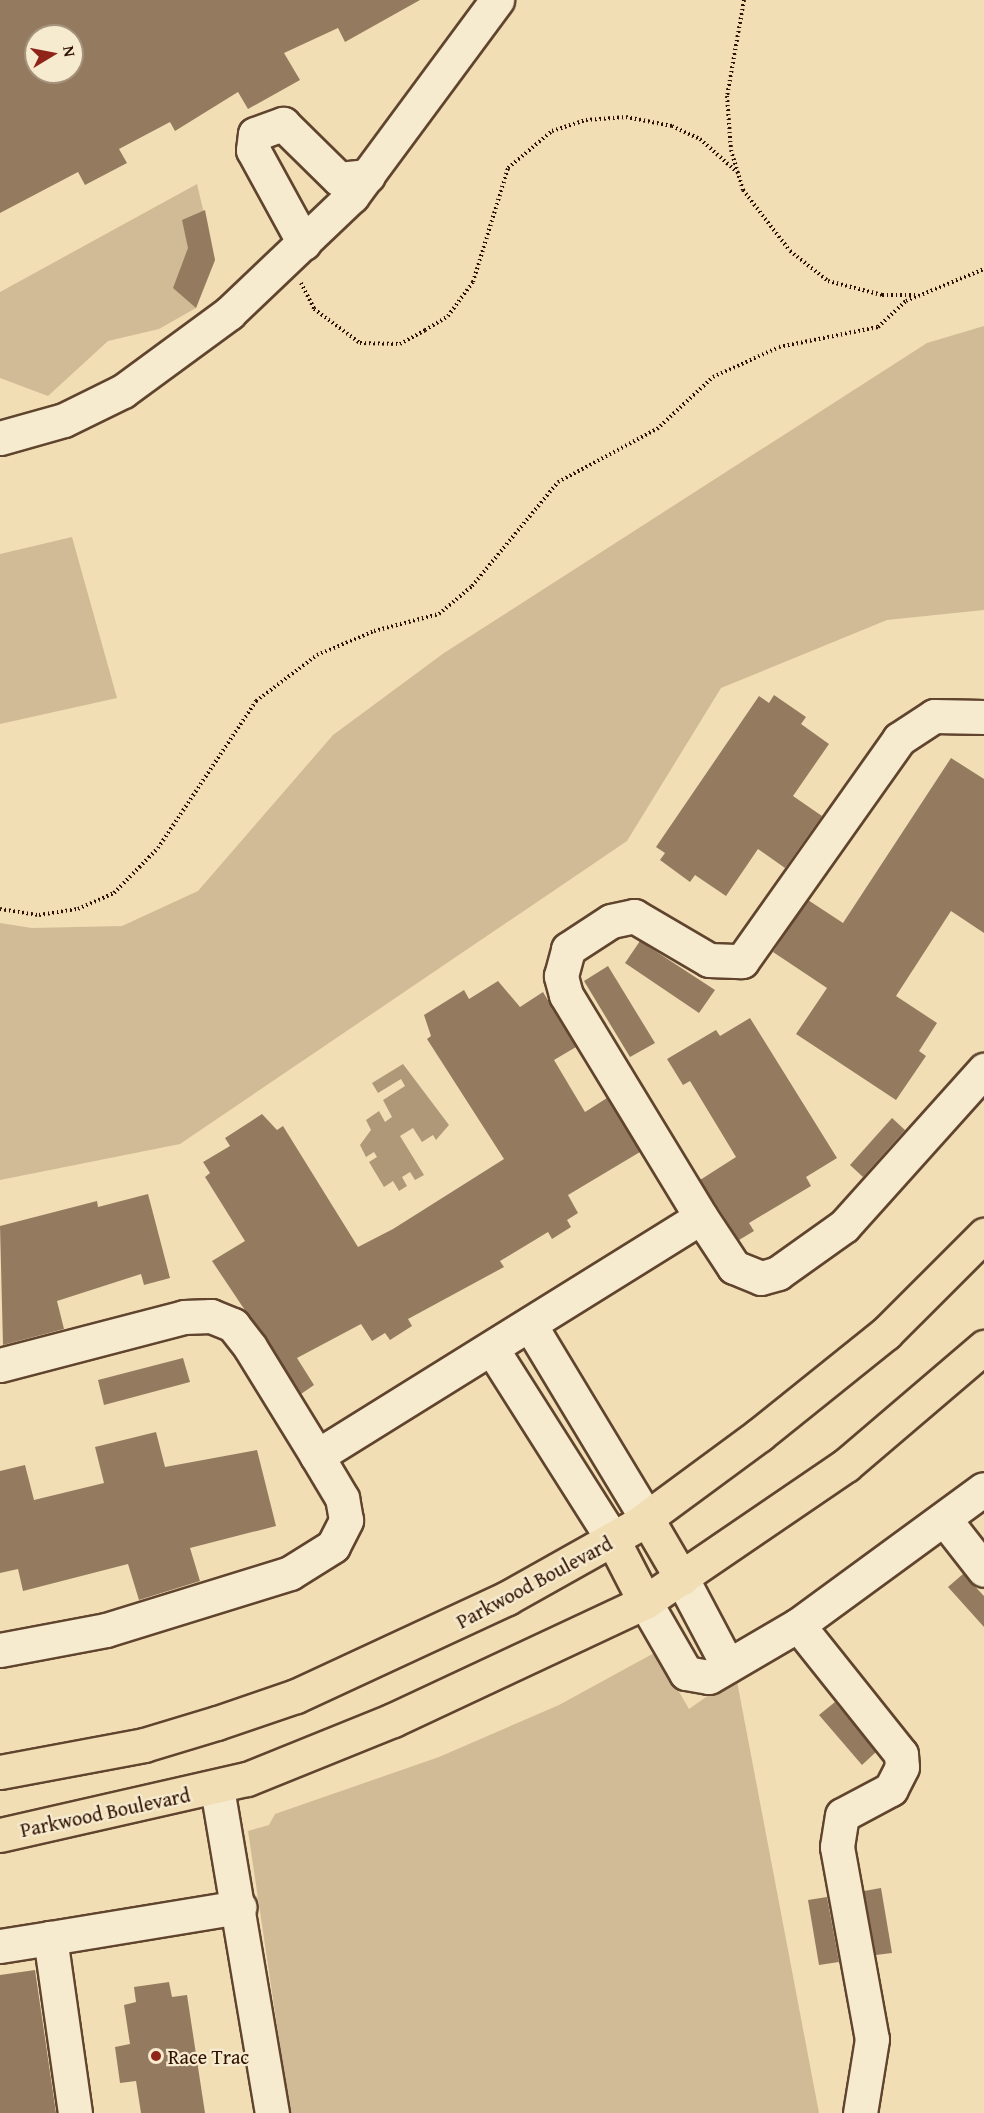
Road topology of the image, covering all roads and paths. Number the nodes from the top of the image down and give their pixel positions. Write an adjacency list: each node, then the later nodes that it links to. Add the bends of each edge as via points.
1 (497, 0): 4 (lane)
2 (744, 0): 3 (path, via 727,96)
3 (738, 173): 5 (path, via 700,139 672,126 626,117 586,120 552,131 508,168 473,282 448,316 400,344 360,343 314,309); 7 (path, via 743,190 790,251 828,281 882,295)
4 (368, 176): 5 (lane); 5 (lane, via 339,179 283,124 255,134 253,150)
5 (296, 251): 8 (lane, via 229,313 123,391 64,420)
6 (984, 269): 7 (path)
7 (920, 295): 10 (path, via 878,327 779,347 713,376 657,429 558,482 472,586 440,614 374,631 317,655 256,701 158,848 114,893 78,909 39,915)
8 (0, 438)
9 (984, 717): 12 (lane, via 934,716 899,739 742,961 709,960 634,916 611,921 568,949 561,976 566,995)
10 (0, 909)
11 (984, 1070): 12 (lane, via 844,1226 778,1273 761,1278 734,1267)
12 (701, 1217): 14 (lane)
13 (984, 1235): 20 (main road, Parkwood Boulevard, via 886,1333)
14 (530, 1325): 16 (lane); 20 (lane)
15 (984, 1347): 24 (main road, Parkwood Boulevard, via 846,1465)
16 (492, 1348): 18 (lane); 22 (lane)
17 (0, 1365): 18 (lane, via 184,1317 211,1316 233,1325 245,1340)
18 (317, 1456): 27 (lane, via 342,1498 346,1520 333,1546 291,1573 106,1630)
19 (984, 1489): 21 (lane)
20 (647, 1519): 22 (main road, Parkwood Boulevard); 24 (main road)
21 (945, 1520): 23 (lane); 26 (lane)
22 (613, 1540): 25 (main road); 29 (main road, Parkwood Boulevard, via 442,1630 296,1696 144,1744)
23 (984, 1570)
24 (682, 1579): 25 (main road, Parkwood Boulevard); 28 (lane)
25 (645, 1602): 28 (lane, via 692,1678 709,1677); 30 (main road, Parkwood Boulevard, via 393,1720)
26 (798, 1625): 28 (lane); 37 (lane, via 901,1754 902,1767 891,1789 842,1815 837,1847 872,2039)
27 (0, 1650)
28 (728, 1666)
29 (0, 1772)
30 (217, 1788): 31 (main road, Parkwood Boulevard); 32 (lane)
31 (0, 1834)
32 (239, 1907): 33 (lane); 36 (lane)
33 (50, 1938): 34 (lane); 35 (lane)
34 (0, 1946)
35 (75, 2113)
36 (272, 2113)
37 (860, 2113)

